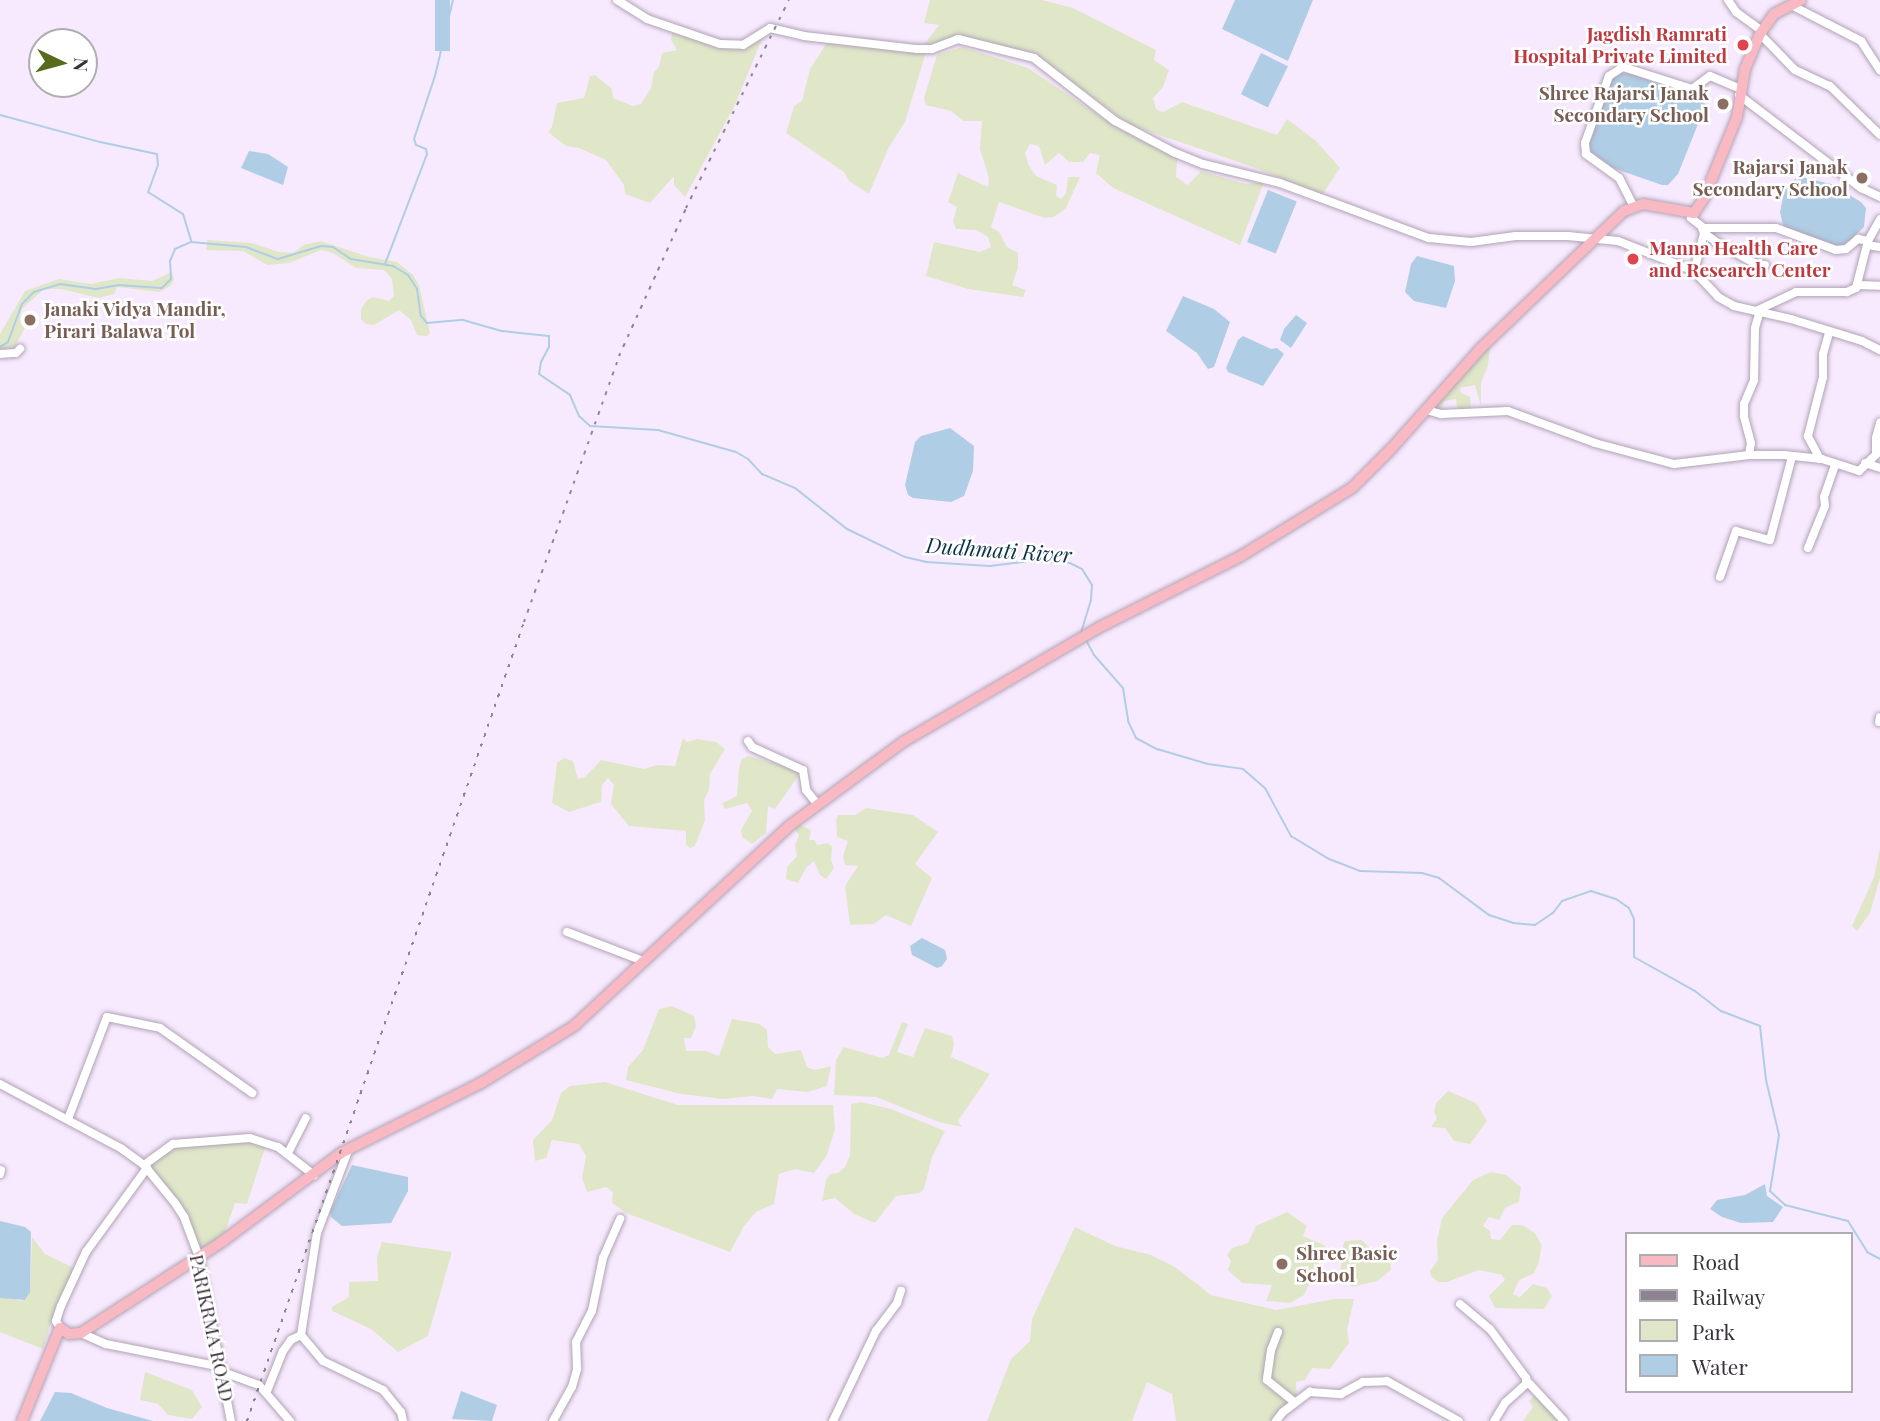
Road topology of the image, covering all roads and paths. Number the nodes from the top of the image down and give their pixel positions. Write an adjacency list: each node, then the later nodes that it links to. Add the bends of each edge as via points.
1 (617, 0): 13 (street, via 646,19 720,44 743,45 770,28 917,49 958,40 970,42 1034,58 1115,121 1172,152 1279,183 1410,234 1471,242 1516,236)
2 (1728, 0): 4 (street)
3 (1794, 2): 4 (main road, via 1774,14); 5 (street, via 1861,41)
4 (1760, 32): 6 (main road); 7 (street, via 1795,70 1830,86)
5 (1880, 70)
6 (1740, 92): 8 (street, via 1861,188); 9 (street, via 1710,76 1692,89 1623,67 1609,76 1585,143 1586,154 1619,178); 10 (main road, via 1737,117)
7 (1880, 135)
8 (1880, 197)
9 (1633, 205): 10 (main road); 13 (main road)
10 (1694, 213): 12 (street, via 1691,218)
11 (1880, 219): 14 (street)
12 (1703, 230): 14 (street, via 1776,228 1836,250 1846,249 1858,239); 16 (street, via 1744,258); 17 (street)
13 (1596, 237): 17 (street, via 1630,244); 25 (main road, via 1480,349)
14 (1868, 243): 15 (street); 18 (street)
15 (1880, 247)
16 (1765, 265)
17 (1694, 271): 20 (street, via 1725,301)
18 (1857, 285): 19 (street); 20 (street, via 1847,292 1796,292)
19 (1880, 286)
20 (1758, 311): 21 (street); 28 (street, via 1754,380 1744,404)
21 (1829, 333): 23 (street); 30 (street, via 1808,436)
22 (20, 349): 24 (street)
23 (1880, 351)
24 (0, 354)
25 (1426, 410): 28 (street, via 1441,414 1508,411 1595,443 1674,464); 37 (main road, via 1352,488 1324,507 1217,570 1100,627 903,742)
26 (1880, 425): 27 (street)
27 (1878, 452): 31 (street)
28 (1749, 455): 29 (street)
29 (1793, 457): 30 (street); 35 (street, via 1770,540 1736,531)
30 (1820, 459): 32 (street)
31 (1865, 463): 32 (street, via 1859,471); 33 (street)
32 (1835, 465): 34 (street)
33 (1880, 468)
34 (1808, 548)
35 (1720, 577)
36 (748, 741): 37 (street, via 803,770 806,790)
37 (818, 805): 39 (main road, via 789,826)
38 (567, 932): 39 (street)
39 (643, 961): 44 (main road, via 573,1026 481,1083)
40 (0, 1084): 43 (street, PARIKRMA ROAD)
41 (252, 1093): 43 (street, via 160,1028 107,1017)
42 (306, 1118): 45 (street)
43 (68, 1119): 46 (street, PARIKRMA ROAD)
44 (348, 1151): 47 (main road); 55 (street, via 317,1233)
45 (288, 1153): 46 (street, via 260,1139 202,1139 173,1143); 47 (street)
46 (145, 1166): 49 (street, PARIKRMA ROAD, via 184,1217); 52 (street, via 86,1252 61,1306 56,1321)
47 (314, 1175): 49 (main road)
48 (620, 1219): 64 (street, via 603,1258 592,1311 576,1342 572,1387)
49 (199, 1257): 54 (main road); 56 (street, PARIKRMA ROAD)
50 (901, 1291): 65 (street, via 876,1331)
51 (1460, 1304): 57 (street, via 1490,1329)
52 (60, 1328): 54 (main road, via 69,1334); 60 (main road)
53 (1278, 1332): 59 (street, via 1270,1350 1267,1380)
54 (81, 1333): 56 (street, via 106,1344)
55 (301, 1335): 58 (street, via 284,1351); 63 (street, via 323,1362 388,1394)
56 (222, 1370): 58 (street); 61 (street, PARIKRMA ROAD)
57 (1527, 1381): 68 (street); 69 (street)
58 (267, 1391): 62 (street)
59 (1295, 1402): 66 (street); 67 (street, via 1310,1392 1341,1394 1363,1382 1387,1381)
60 (22, 1421)
61 (231, 1421)
62 (290, 1421)
63 (403, 1421)
64 (553, 1421)
65 (833, 1421)
66 (1276, 1421)
67 (1459, 1421)
68 (1494, 1421)
69 (1564, 1421)

